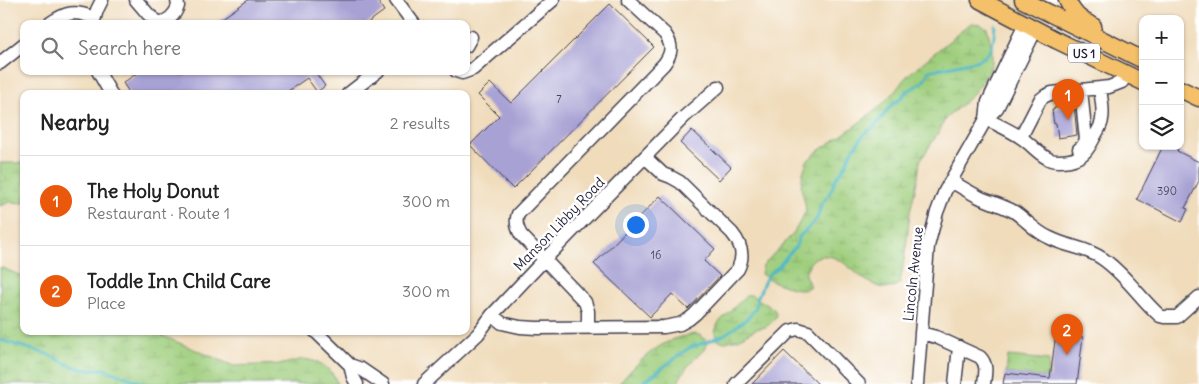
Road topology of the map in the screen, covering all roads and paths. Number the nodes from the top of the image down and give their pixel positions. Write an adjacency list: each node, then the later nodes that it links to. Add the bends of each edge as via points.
1 (102, 0): 12 (street)
2 (136, 0): 13 (street)
3 (176, 0): 14 (street, via 176,13)
4 (396, 0): 15 (street)
5 (553, 0): 21 (street)
6 (628, 0): 37 (street, via 665,34 671,48 670,55 518,214 516,225 520,235)
7 (980, 0): 16 (main road, US 1)
8 (1067, 0): 18 (main road, via 1082,20)
9 (1038, 3): 16 (main road); 19 (main road, US 1)
10 (55, 20): 11 (street, via 62,15 78,13)
11 (92, 20)
12 (94, 20)
13 (155, 20)
14 (166, 20)
15 (411, 20)
16 (1030, 27): 22 (main road, US 1); 33 (street, Lincoln Avenue, via 988,102)
17 (20, 47): 20 (street)
18 (1139, 51)
19 (1139, 58)
20 (0, 63)
21 (470, 70)
22 (1126, 74): 25 (main road, US 1); 27 (street, via 1122,82)
23 (100, 75): 28 (street)
24 (373, 75): 29 (street)
25 (1139, 80)
26 (718, 87): 35 (street, Manson Libby Road)
27 (1100, 88): 30 (street); 34 (street, via 1102,119 1090,147 1080,157 1057,161)
28 (109, 90)
29 (353, 90)
30 (1081, 90): 34 (street, via 1052,93 1042,98); 34 (street, via 1086,136 1082,147 1071,154 1055,154)
31 (1184, 91): 32 (main road)
32 (1199, 98)
33 (986, 119): 34 (street); 36 (street, Lincoln Avenue)
34 (1025, 141)
35 (646, 158): 37 (street, Manson Libby Road); 40 (street, via 662,174 680,182 732,233 741,247 740,264 695,314 680,324 654,328)
36 (951, 181): 38 (street, via 1012,211 1051,239 1094,254 1112,265 1160,316 1177,317); 41 (street, Lincoln Avenue, via 930,238)
37 (544, 260): 39 (street, Manson Libby Road); 40 (street, via 585,302)
38 (1199, 297)
39 (492, 315): 40 (street, via 502,323 520,327); 47 (street, Manson Libby Road, via 478,334)
40 (588, 328)
41 (921, 334): 43 (street); 50 (street, Lincoln Avenue)
42 (319, 335): 44 (street)
43 (959, 347): 51 (street); 52 (street, via 985,362)
44 (350, 365): 45 (street); 46 (street)
45 (357, 384)
46 (383, 384)
47 (424, 384)
48 (736, 384): 49 (street, via 790,331 798,329 808,332)
49 (860, 384)
50 (917, 384)
51 (955, 384)
52 (984, 384)

